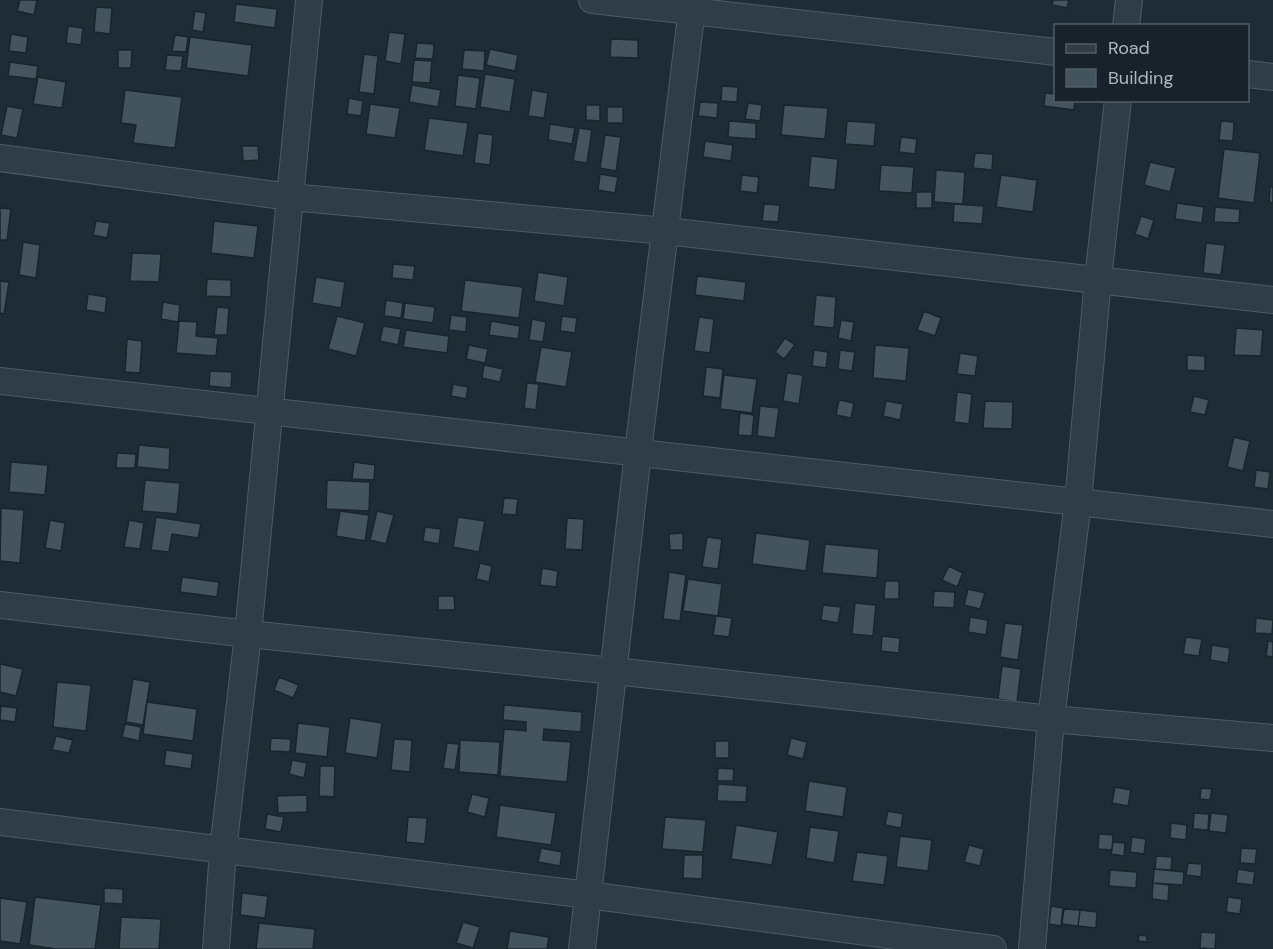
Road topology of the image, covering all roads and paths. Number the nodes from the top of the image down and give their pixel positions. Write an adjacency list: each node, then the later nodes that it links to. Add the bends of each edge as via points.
1 (309, 0): 11 (street)
2 (592, 0): 4 (street)
3 (1129, 0): 5 (street)
4 (693, 5): 6 (street); 12 (street)
5 (1126, 24)
6 (1054, 52)
7 (1249, 74): 8 (street)
8 (1273, 77)
9 (1118, 102): 13 (street)
10 (0, 158): 11 (street)
11 (290, 197): 12 (street); 16 (street)
12 (666, 231): 13 (street); 17 (street)
13 (1098, 279): 14 (street); 18 (street)
14 (1273, 300)
15 (0, 381): 16 (street)
16 (269, 411): 17 (street); 21 (street)
17 (639, 452): 18 (street); 22 (street)
18 (1078, 502): 19 (street); 23 (street)
19 (1273, 524)
20 (0, 605): 21 (street)
21 (248, 634): 22 (street); 26 (street)
22 (614, 670): 23 (street); 27 (street)
23 (1051, 719): 24 (street); 31 (street)
24 (1273, 738)
25 (0, 822): 26 (street)
26 (223, 850): 27 (street); 28 (street)
27 (588, 895): 29 (street); 30 (street)
28 (216, 949)
29 (582, 949)
30 (993, 949)
31 (1032, 949)

